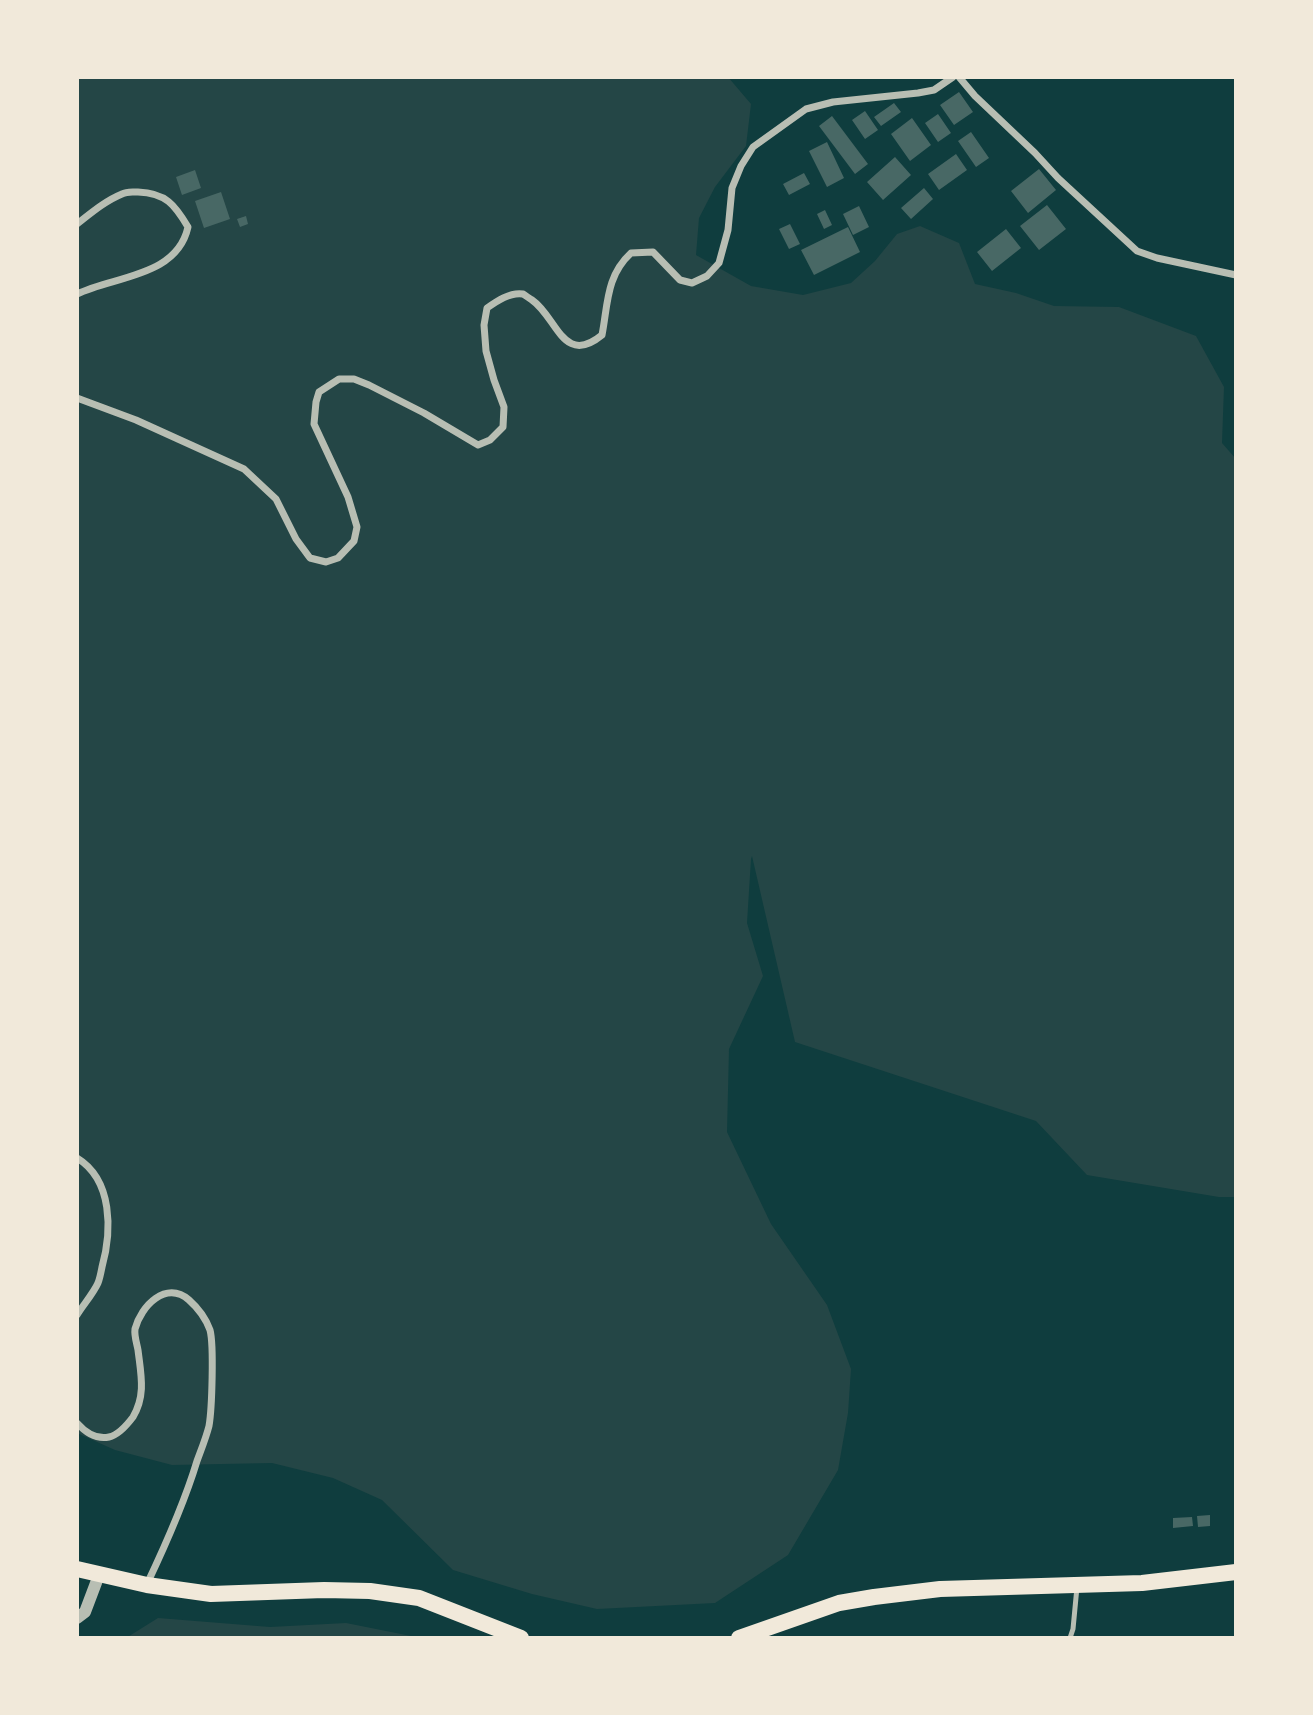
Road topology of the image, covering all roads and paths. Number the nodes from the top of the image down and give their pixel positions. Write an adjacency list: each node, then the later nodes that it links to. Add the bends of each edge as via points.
1 (959, 77): 4 (street, via 1137,251)
2 (949, 78): 6 (street, via 934,90 806,109 753,147 732,188 719,263 692,283 680,280 653,252 631,253 613,274 602,335 596,340 583,345 569,343 539,304 524,294 499,299 487,308 486,351 503,407 503,427 490,440 478,445 354,379 339,379 319,392 314,424 357,527 354,541 338,558 326,562 310,558 276,499 244,469)
3 (77, 224): 5 (street, via 125,192 144,192 171,202 188,227 176,252 162,263)
4 (1236, 275)
5 (77, 295)
6 (77, 398)
7 (77, 1158): 8 (street, via 100,1183 110,1224 98,1283)
8 (77, 1315)
9 (77, 1423): 14 (street, via 85,1432 111,1437 127,1425 137,1409 142,1396 135,1331 149,1303 169,1293 183,1295 197,1307 210,1332 209,1426 172,1531)
10 (77, 1570): 12 (main road)
11 (1236, 1572): 13 (main road, via 1142,1583)
12 (99, 1575): 14 (main road); 15 (street, via 85,1612)
13 (1078, 1584): 17 (main road, via 940,1589 851,1601); 18 (lane)
14 (147, 1585): 16 (main road, via 211,1594 370,1591 419,1598)
15 (77, 1618)
16 (522, 1638)
17 (739, 1638)
18 (1070, 1638)

